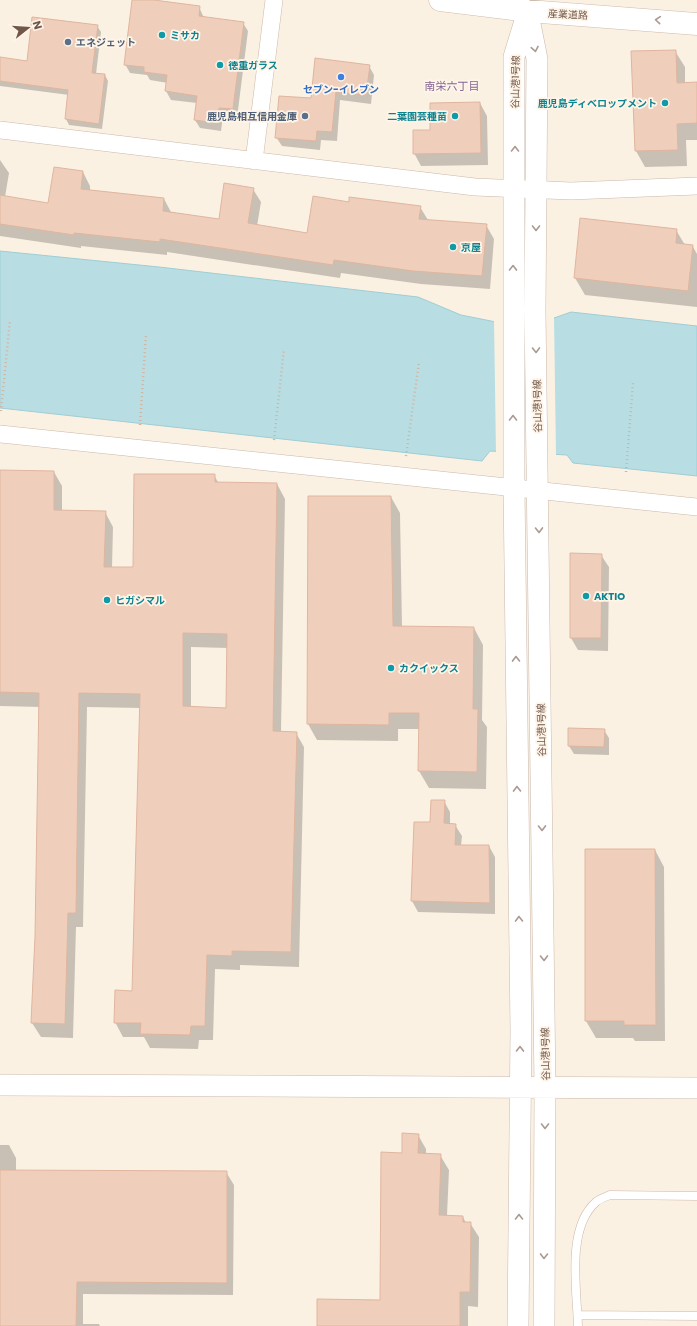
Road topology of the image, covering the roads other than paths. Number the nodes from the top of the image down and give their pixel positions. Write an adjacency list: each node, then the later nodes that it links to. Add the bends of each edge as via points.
1 (274, 0): 6 (street)
2 (440, 0): 3 (main road, 産業道路)
3 (528, 6): 4 (main road, 産業道路, one-way to 3); 8 (street, 谷山港1号線, one-way to 3, via 514,57); 9 (street, 谷山港1号線, one-way to 9, via 537,59)
4 (697, 24)
5 (0, 130): 6 (street)
6 (254, 161): 8 (street, via 475,187)
7 (697, 186): 9 (street, via 571,192)
8 (515, 188): 9 (street); 11 (street, 谷山港1号線, one-way to 8, via 512,307)
9 (536, 189): 12 (street, 谷山港1号線, one-way to 12)
10 (0, 434): 11 (street)
11 (514, 488): 12 (street); 16 (street, 谷山港1号線, one-way to 11)
12 (538, 491): 13 (street); 15 (street, 谷山港1号線, one-way to 15)
13 (697, 507)
14 (0, 1085): 16 (street)
15 (545, 1087): 16 (street); 17 (street); 22 (street, 谷山港1号線, one-way to 22)
16 (520, 1088): 21 (street, 谷山港1号線, one-way to 16)
17 (697, 1088)
18 (697, 1196): 19 (lane, via 610,1195 596,1201 579,1228 576,1244)
19 (578, 1315): 20 (lane); 23 (lane)
20 (697, 1316)
21 (518, 1326)
22 (544, 1326)
23 (578, 1326)

